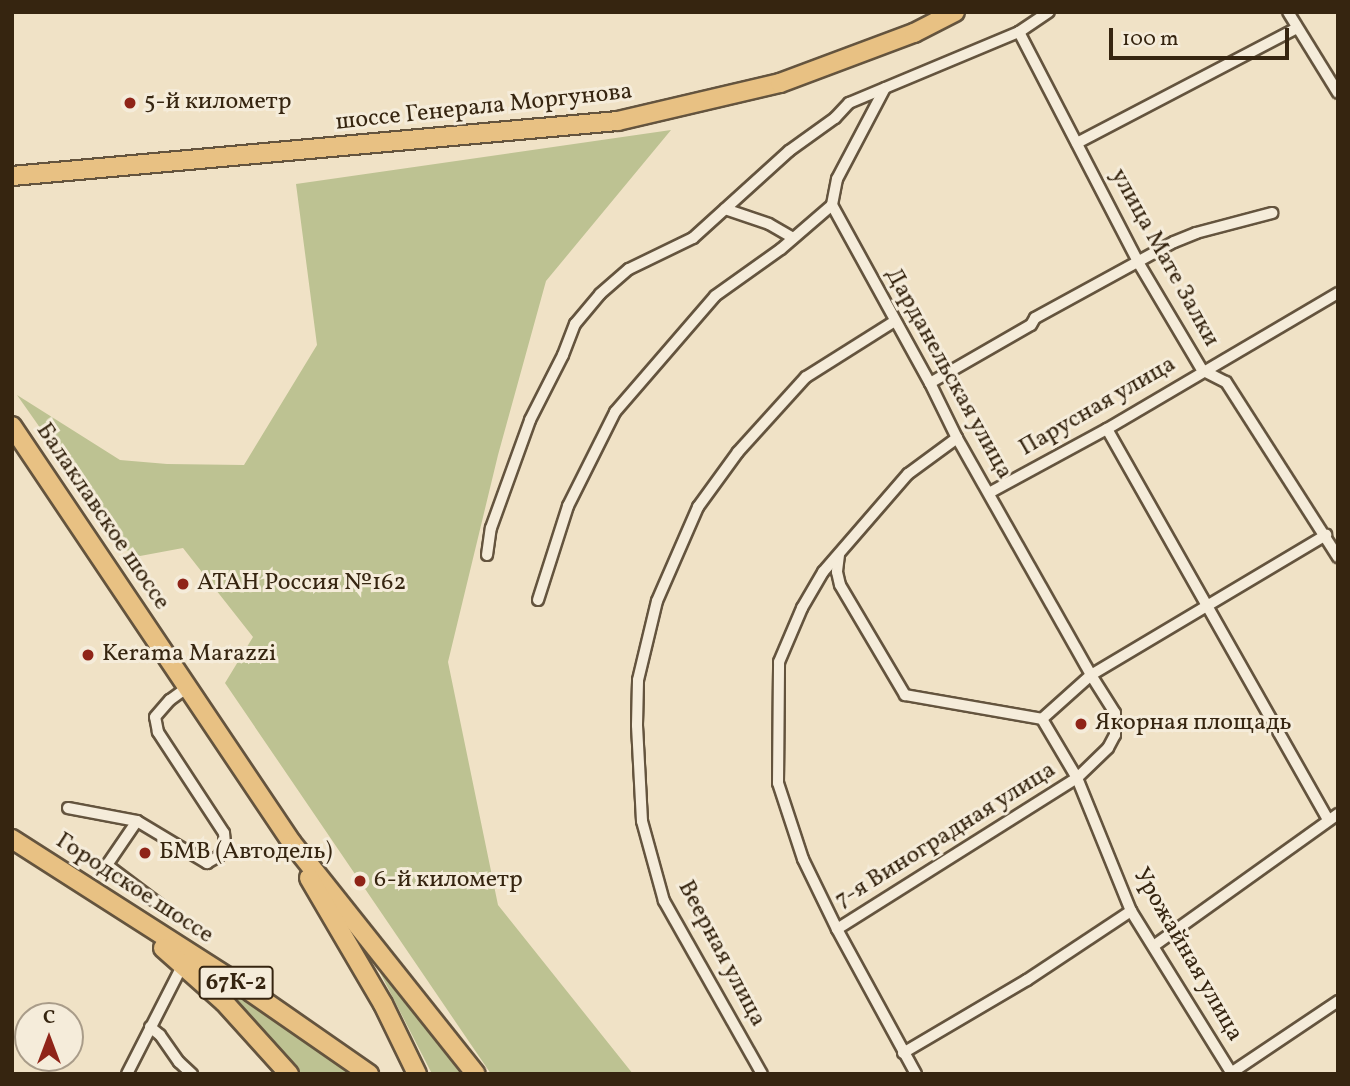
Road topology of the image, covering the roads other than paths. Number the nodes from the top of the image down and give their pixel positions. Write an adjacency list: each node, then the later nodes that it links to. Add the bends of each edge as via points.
1 (955, 12): 9 (main road, шоссе Генерала Моргунова, via 914,33 780,83 618,121)
2 (1049, 12): 5 (street)
3 (1288, 12): 4 (street)
4 (1297, 28): 7 (street); 8 (street)
5 (1019, 32): 6 (street); 8 (street, улица Мате Залки)
6 (885, 89): 10 (street, via 836,179); 11 (street, via 849,103)
7 (1338, 93)
8 (1077, 143): 14 (street, улица Мате Залки)
9 (12, 176)
10 (832, 205): 13 (street); 16 (street, Дарданельская улица)
11 (725, 209): 13 (street); 25 (street, via 693,239 629,269 575,324 530,420 491,528)
12 (1272, 213): 14 (street, via 1196,233)
13 (793, 238): 27 (street, via 715,296 615,412 568,506)
14 (1138, 262): 17 (street, улица Мате Залки); 18 (street)
15 (1338, 293): 17 (street, Парусная улица)
16 (895, 321): 18 (street, Дарданельская улица); 53 (street, Веерная улица, via 806,377 738,453 698,507 657,601 638,680 642,821 664,901)
17 (1202, 370): 20 (street, Парусная улица); 23 (street, улица Мате Залки, via 1226,383)
18 (930, 383): 21 (street, Дарданельская улица)
19 (12, 426): 30 (main road, Балаклавское шоссе)
20 (1107, 429): 22 (street, Парусная улица); 28 (street)
21 (957, 438): 22 (street, Дарданельская улица); 24 (street, via 908,474)
22 (989, 493): 29 (street, Дарданельская улица)
23 (1325, 535): 26 (street, улица Мате Залки); 28 (street)
24 (840, 552): 31 (street, via 840,585 905,695); 41 (street, via 802,608 779,662 777,716 778,783 803,859)
25 (487, 555)
26 (1338, 557)
27 (538, 600)
28 (1207, 607): 29 (street); 34 (street)
29 (1091, 676): 31 (street); 32 (street, via 1115,713 1116,723 1108,748)
30 (188, 687): 35 (street, via 155,717 158,732 224,832 225,844 219,856 207,863); 37 (main road, Балаклавское шоссе)
31 (1042, 719): 32 (street)
32 (1077, 778): 38 (street, Урожайная улица); 41 (street, 7-я Виноградная улица)
33 (68, 808): 35 (street)
34 (1333, 817): 42 (street)
35 (137, 821): 40 (street, via 107,865)
36 (12, 839): 39 (main road, Городское шоссе / 67К-2)
37 (292, 843): 51 (main road); 52 (main road)
38 (1131, 911): 42 (street, Урожайная улица); 46 (street, via 1027,980)
39 (124, 913): 43 (main road, 67К-2); 50 (main road, Городское шоссе / 67К-2, via 251,992)
40 (172, 914)
41 (836, 929): 46 (street)
42 (1155, 945): 55 (street, Урожайная улица)
43 (183, 964): 45 (street); 49 (main road, 67К-2)
44 (1338, 1001): 55 (street)
45 (150, 1027): 47 (street); 48 (street)
46 (903, 1053): 54 (street)
47 (127, 1074)
48 (192, 1074)
49 (289, 1074)
50 (369, 1074)
51 (417, 1074)
52 (476, 1074)
53 (762, 1074)
54 (916, 1074)
55 (1232, 1074)

